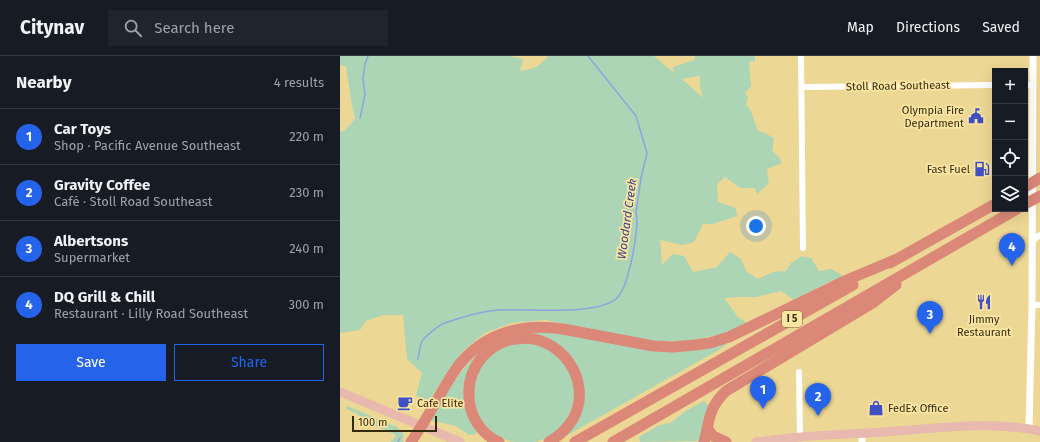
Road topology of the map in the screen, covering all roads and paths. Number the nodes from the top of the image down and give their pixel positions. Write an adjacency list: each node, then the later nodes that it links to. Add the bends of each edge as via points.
1 (802, 56): 6 (street)
2 (1033, 56): 5 (street)
3 (992, 85): 6 (street, Stoll Road Southeast)
4 (1028, 85): 5 (street)
5 (1033, 85): 14 (street)
6 (802, 87): 15 (street)
7 (1040, 178): 8 (highway)
8 (1028, 185)
9 (1040, 196): 10 (highway)
10 (1028, 202)
11 (992, 206): 16 (highway, I 5)
12 (1012, 212): 17 (highway, I 5)
13 (1040, 235): 14 (street)
14 (1032, 241): 18 (street)
15 (803, 248)
16 (897, 259): 22 (highway, via 847,280 729,337 704,344 653,346 549,327 526,327 504,333 480,346 467,357 448,380); 32 (highway, I 5)
17 (922, 264): 23 (highway, via 874,302 726,392 714,406); 33 (highway, I 5)
18 (1032, 305): 19 (street); 24 (street)
19 (1040, 305)
20 (799, 372): 26 (street)
21 (340, 392): 22 (main road)
22 (421, 426): 28 (highway); 29 (main road)
23 (707, 428): 34 (highway); 35 (highway, via 713,436)
24 (1029, 428): 25 (main road); 27 (main road, via 969,426)
25 (1040, 431)
26 (800, 437): 27 (main road); 36 (main road)
27 (862, 438)
28 (411, 442)
29 (460, 442)
30 (499, 442): 31 (highway, via 486,434 473,415 469,400 469,383 474,370 487,352 497,345 526,338 545,342 566,357 573,367 579,385 575,415 564,431)
31 (549, 442)
32 (575, 442)
33 (612, 442)
34 (704, 442)
35 (726, 442)
36 (756, 442)

